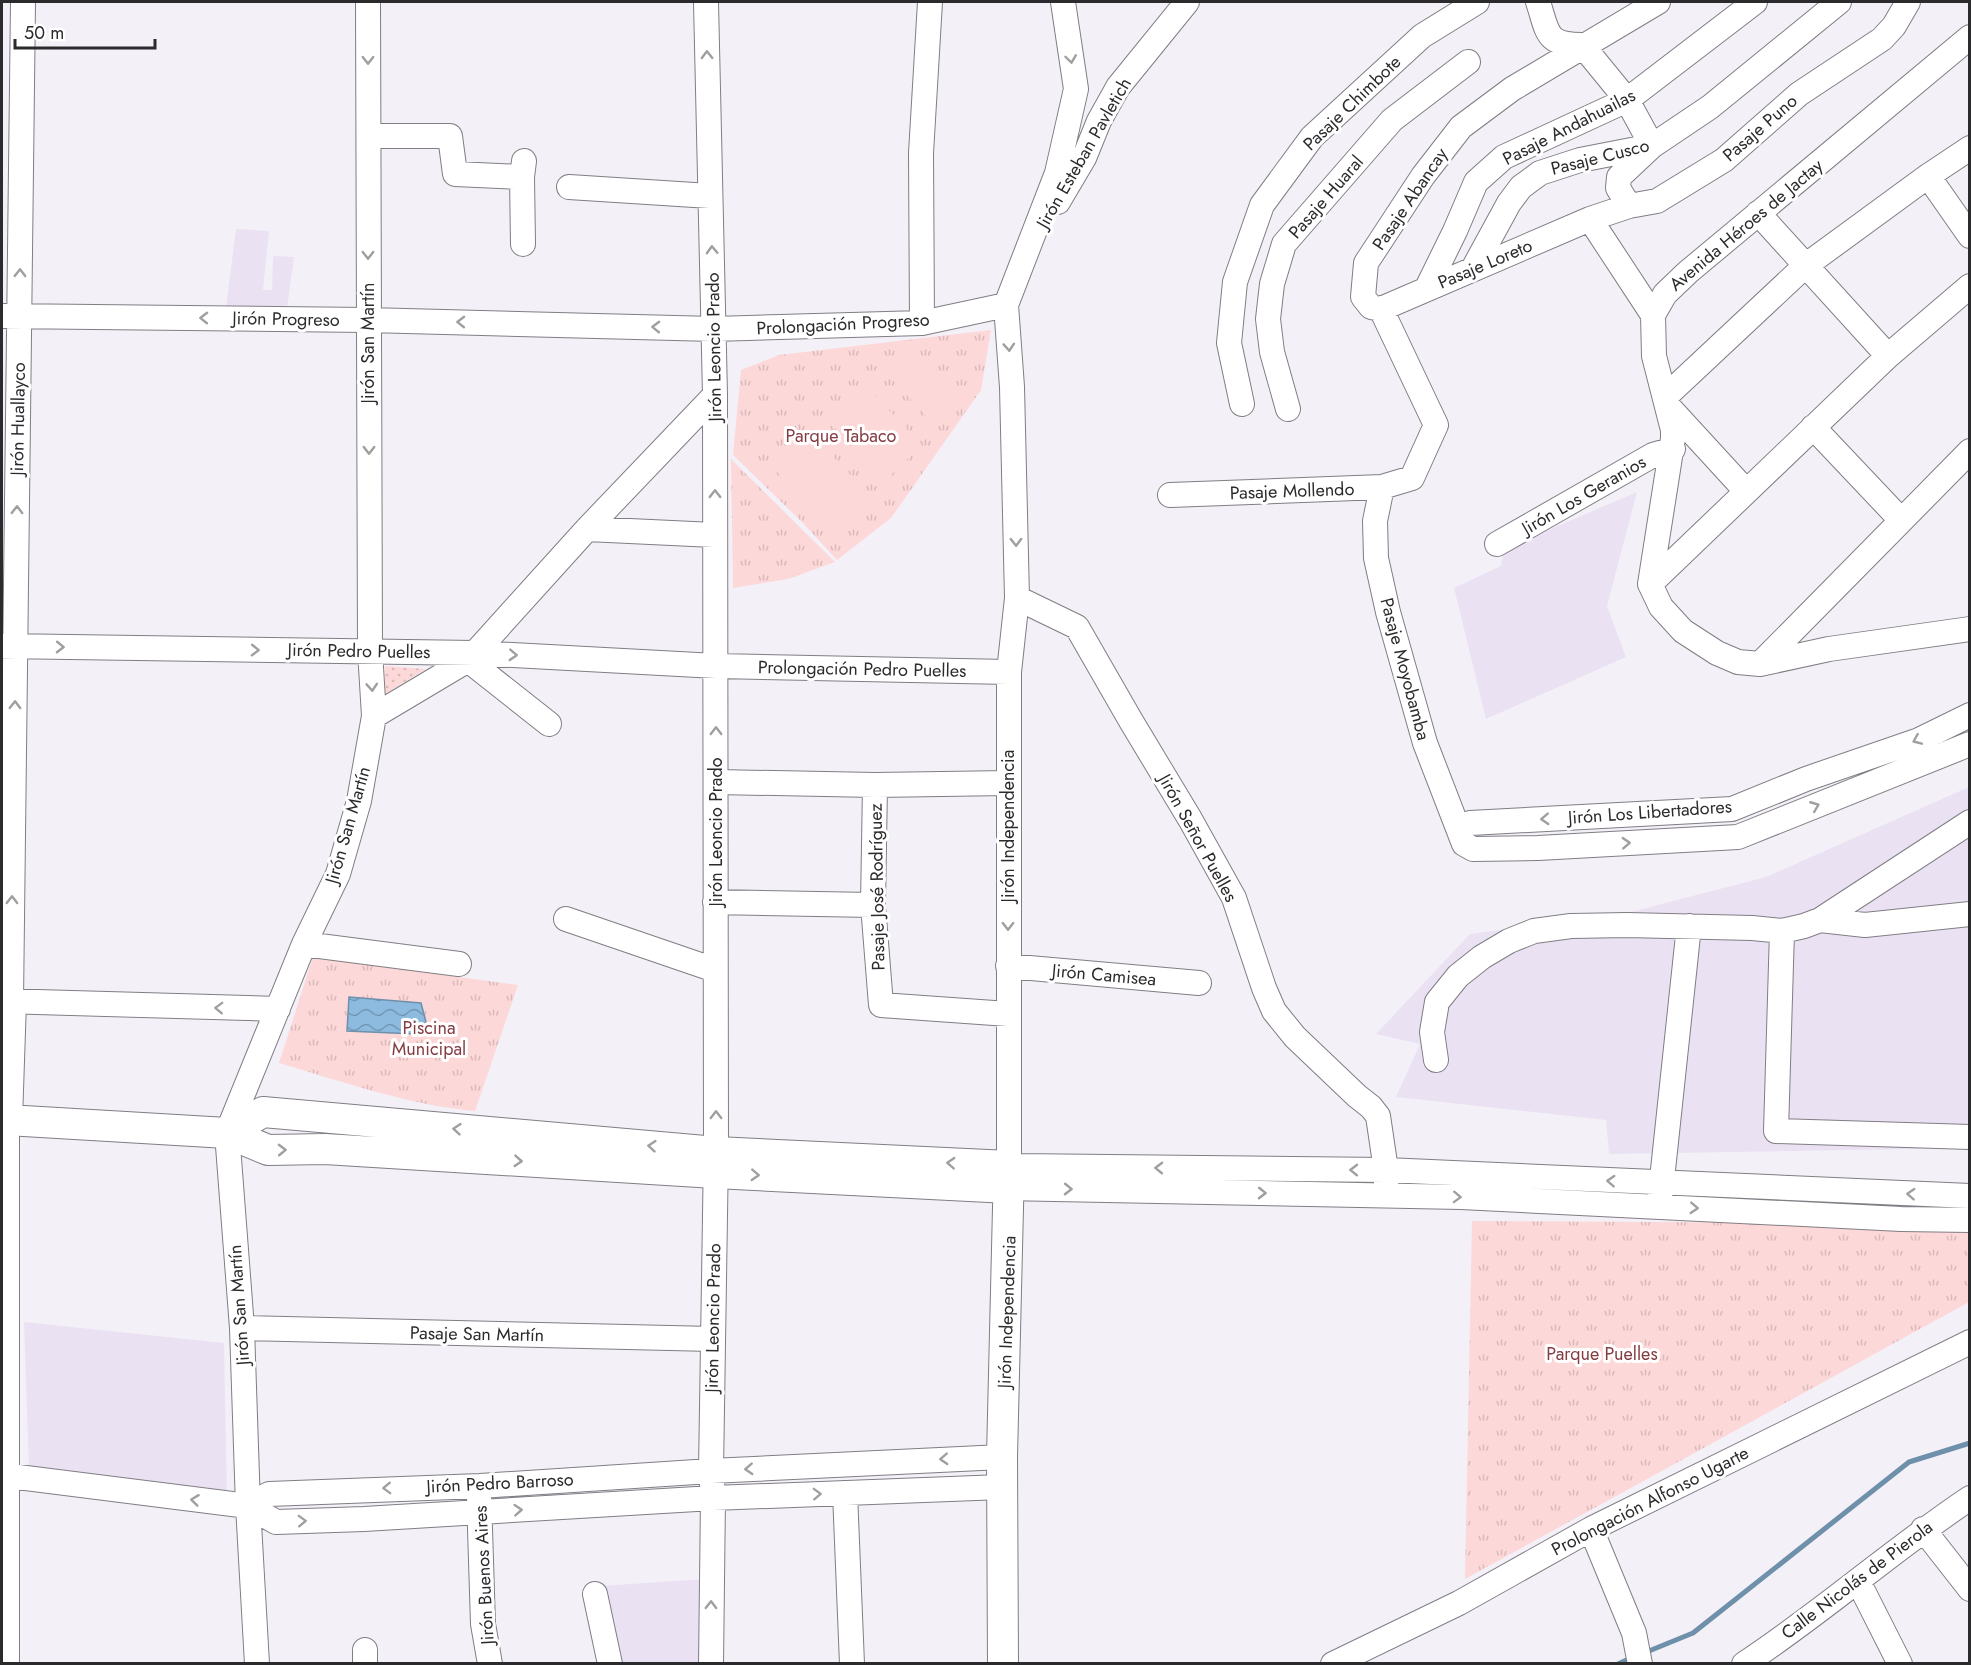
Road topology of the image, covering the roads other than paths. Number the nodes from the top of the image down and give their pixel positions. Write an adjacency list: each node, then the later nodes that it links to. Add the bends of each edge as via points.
1 (22, 2): 36 (street, Jirón Huallayco, one-way to 1)
2 (368, 2): 17 (street, Jirón San Martín, one-way to 17)
3 (706, 2): 22 (street, Jirón Leoncio Prado, one-way to 3)
4 (930, 2): 38 (street, via 921,153)
5 (1063, 2): 28 (street, Jirón Independencia, one-way to 28, via 1076,89 1057,173)
6 (1187, 2): 28 (street, Jirón Esteban Pavletich, via 1118,87 1084,158)
7 (1477, 2): 43 (street, Pasaje Chimbote, via 1422,36 1312,137 1262,205 1235,282 1229,343)
8 (1538, 2): 14 (street, via 1553,40 1564,45)
9 (1658, 2): 14 (street, Pasaje Abancay)
10 (1755, 2): 16 (street, Pasaje Andahuailas)
11 (1839, 2): 18 (street, Pasaje Cusco, via 1710,107)
12 (1908, 2): 23 (street, Pasaje Puno, via 1882,39 1799,94 1724,160 1657,201)
13 (1970, 37): 24 (street, Avenida Héroes de Jactay)
14 (1582, 45): 16 (street); 34 (street, Pasaje Abancay, via 1512,88 1461,127 1366,263 1363,297 1371,307)
15 (1468, 62): 44 (street, Pasaje Huaral, via 1392,120 1284,244 1272,284 1268,319 1272,352)
16 (1627, 100): 18 (street); 32 (street, Pasaje Andahuailas, via 1504,157 1476,182)
17 (369, 136): 27 (street, via 450,136 456,174 523,169); 37 (street, Jirón San Martín, one-way to 37)
18 (1652, 146): 23 (street, via 1619,177 1618,188); 30 (street, Pasaje Cusco, via 1540,172 1509,203)
19 (1970, 148): 20 (street)
20 (1928, 176): 26 (street); 29 (street)
21 (569, 187): 22 (street)
22 (711, 196): 39 (street, Jirón Leoncio Prado, one-way to 22)
23 (1629, 206): 25 (street, Pasaje Puno)
24 (1758, 213): 29 (street); 35 (street, Avenida Héroes de Jactay, via 1665,294)
25 (1590, 219): 30 (street, Pasaje Loreto); 35 (street)
26 (1970, 236)
27 (523, 244)
28 (1028, 251): 33 (street, Jirón Independencia)
29 (1805, 266): 40 (street); 42 (street)
30 (1473, 269): 32 (street, Pasaje Loreto)
31 (1970, 286): 40 (street)
32 (1427, 288): 34 (street, Pasaje Loreto)
33 (1006, 305): 38 (street, Prolongación Progreso); 57 (street, Jirón Independencia, one-way to 57)
34 (1382, 309): 48 (street, Pasaje Abancay, via 1436,425)
35 (1653, 315): 42 (street, via 1654,356)
36 (10, 316): 37 (street, Jirón Progreso, one-way to 36); 59 (street, Jirón Huallayco, one-way to 36)
37 (368, 320): 39 (street, Jirón Progreso, one-way to 37); 60 (street, Jirón San Martín, one-way to 60)
38 (922, 323): 39 (street, Prolongación Progreso)
39 (714, 329): 41 (street, Jirón Leoncio Prado)
40 (1888, 356): 45 (street)
41 (716, 395): 53 (street); 54 (street, Jirón Leoncio Prado, one-way to 41)
42 (1666, 401): 46 (street); 50 (street)
43 (1242, 404)
44 (1288, 409)
45 (1813, 427): 50 (street); 52 (street)
46 (1673, 449): 55 (street, Jirón Los Geranios, via 1653,455); 56 (street)
47 (1970, 451): 52 (street)
48 (1412, 478): 49 (street, Pasaje Mollendo)
49 (1382, 487): 51 (street, Pasaje Mollendo); 73 (street, Pasaje Moyobamba, via 1375,521 1377,558 1388,612 1425,743)
50 (1746, 491): 56 (street)
51 (1170, 495)
52 (1901, 520): 62 (street)
53 (587, 529): 54 (street); 61 (street)
54 (714, 535): 63 (street, Jirón Leoncio Prado)
55 (1497, 544)
56 (1650, 584): 62 (street, via 1661,607 1683,631 1717,654 1738,662)
57 (1017, 598): 64 (street, Jirón Independencia); 94 (street, Jirón Señor Puelles, via 1077,627 1234,898 1274,1011 1295,1037 1378,1116)
58 (1970, 629): 62 (street)
59 (8, 646): 60 (street, Jirón Pedro Puelles, one-way to 60); 86 (street, Jirón Huallayco, one-way to 59)
60 (370, 651): 61 (street, Jirón Pedro Puelles); 66 (street, Jirón San Martín, one-way to 66)
61 (472, 656): 63 (street, Jirón Pedro Puelles, one-way to 63); 66 (street); 67 (street)
62 (1760, 664)
63 (716, 666): 64 (street, Prolongación Pedro Puelles); 69 (street, Jirón Leoncio Prado, one-way to 63)
64 (1008, 672): 70 (street, Jirón Independencia)
65 (1970, 715): 73 (street, Jirón Los Libertadores, one-way to 73, via 1919,740 1732,808 1470,823)
66 (374, 716): 81 (street, Jirón San Martín, via 359,801 338,874)
67 (549, 724)
68 (1970, 744): 73 (street, Jirón Los Libertadores, one-way to 68, via 1473,849 1738,837)
69 (717, 782): 71 (street); 74 (street, Jirón Leoncio Prado)
70 (1008, 783): 71 (street); 83 (street, Jirón Independencia, one-way to 83)
71 (875, 786): 75 (street, Pasaje José Rodríguez)
72 (1969, 828): 78 (street)
73 (1461, 836)
74 (716, 903): 75 (street); 84 (street, Jirón Leoncio Prado)
75 (873, 905): 88 (street, Pasaje José Rodríguez, via 881,1005)
76 (1970, 914): 78 (street, via 1865,925)
77 (566, 919): 84 (street)
78 (1820, 920): 80 (street)
79 (1689, 926): 80 (street); 89 (street, via 1571,926 1534,931 1509,941 1458,976 1437,1002 1432,1032); 96 (street)
80 (1782, 931): 92 (street, via 1776,1131)
81 (304, 944): 82 (street); 87 (street, Jirón San Martín)
82 (459, 964)
83 (1008, 966): 85 (street, Jirón Camisea); 88 (street, Jirón Independencia)
84 (715, 970): 93 (street, Jirón Leoncio Prado, one-way to 84)
85 (1199, 983)
86 (5, 1002): 87 (street, one-way to 86); 90 (main road, Jirón Huallayco)
87 (278, 1010): 91 (street, Jirón San Martín)
88 (1008, 1014): 95 (street, Jirón Independencia)
89 (1436, 1060)
90 (3, 1119): 91 (main road); 105 (street, Jirón Huallayco)
91 (226, 1133): 93 (main road, via 263,1112); 100 (street, Jirón San Martín)
92 (1970, 1137)
93 (716, 1162): 95 (main road); 101 (street, Jirón Leoncio Prado)
94 (1386, 1170): 95 (street, one-way to 95); 96 (street, one-way to 94); 97 (street, Jirón Señor Puelles)
95 (1009, 1177): 97 (street, one-way to 97); 103 (main road, Jirón Independencia)
96 (1661, 1194): 97 (street, one-way to 96); 98 (street, one-way to 96); 99 (street, one-way to 99, via 1901,1219)
97 (1385, 1195)
98 (1970, 1196)
99 (1970, 1220)
100 (242, 1328): 101 (street, Pasaje San Martín); 111 (street, Jirón San Martín)
101 (713, 1339): 104 (street, Jirón Leoncio Prado)
102 (1970, 1342): 113 (street, Prolongación Alfonso Ugarte)
103 (1002, 1456): 104 (street, Jirón Pedro Barroso, one-way to 104); 107 (main road, Jirón Independencia)
104 (711, 1471): 106 (street, Jirón Pedro Barroso); 109 (street, Jirón Leoncio Prado)
105 (4, 1475): 111 (street, one-way to 105); 118 (street, Jirón Huallayco)
106 (480, 1485): 111 (street, Jirón Pedro Barroso, one-way to 111, via 269,1494); 112 (street, Jirón Buenos Aires)
107 (1002, 1487): 108 (street); 125 (main road, Jirón Independencia)
108 (845, 1493): 109 (street, one-way to 108); 124 (street)
109 (713, 1498): 112 (street, one-way to 109); 123 (street, Jirón Leoncio Prado, one-way to 109)
110 (1970, 1498): 114 (street, Calle Nicolás de Pierola)
111 (248, 1506): 112 (street, one-way to 112, via 276,1522); 120 (street, Jirón San Martín)
112 (479, 1513): 121 (street, Jirón Buenos Aires, via 483,1624)
113 (1591, 1529): 126 (street, Prolongación Alfonso Ugarte, via 1459,1603); 127 (street, via 1634,1633)
114 (1923, 1529): 115 (street, Calle Nicolás de Pierola); 116 (street)
115 (1858, 1581): 119 (street, Calle Nicolás de Pierola); 128 (street)
116 (1970, 1589)
117 (596, 1594): 122 (street)
118 (5, 1649)
119 (1745, 1663)
120 (256, 1664)
121 (489, 1664)
122 (610, 1664)
123 (711, 1664)
124 (852, 1664)
125 (1003, 1664)
126 (1333, 1664)
127 (1640, 1664)
128 (1900, 1664)

